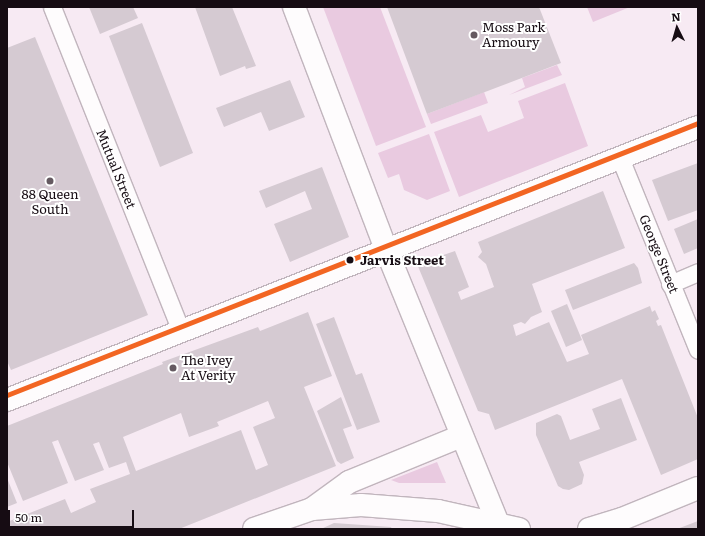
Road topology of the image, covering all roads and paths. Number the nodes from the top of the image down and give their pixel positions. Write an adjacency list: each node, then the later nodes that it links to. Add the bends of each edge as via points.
1 (52, 7): 8 (street, Mutual Street)
2 (294, 7): 5 (main road)
3 (698, 127): 4 (main road)
4 (620, 158): 5 (main road); 7 (street, George Street)
5 (386, 250): 8 (main road); 11 (main road)
6 (698, 272): 7 (street)
7 (670, 284): 9 (street, George Street)
8 (181, 331): 10 (main road)
9 (698, 350)
10 (7, 400)
11 (461, 436): 13 (main road, via 349,482); 14 (main road)
12 (698, 488): 17 (main road, via 622,519)
13 (312, 509): 14 (main road, via 361,505 395,507 438,512); 15 (main road)
14 (499, 526): 16 (main road)
15 (254, 529)
16 (519, 529)
17 (589, 529)

